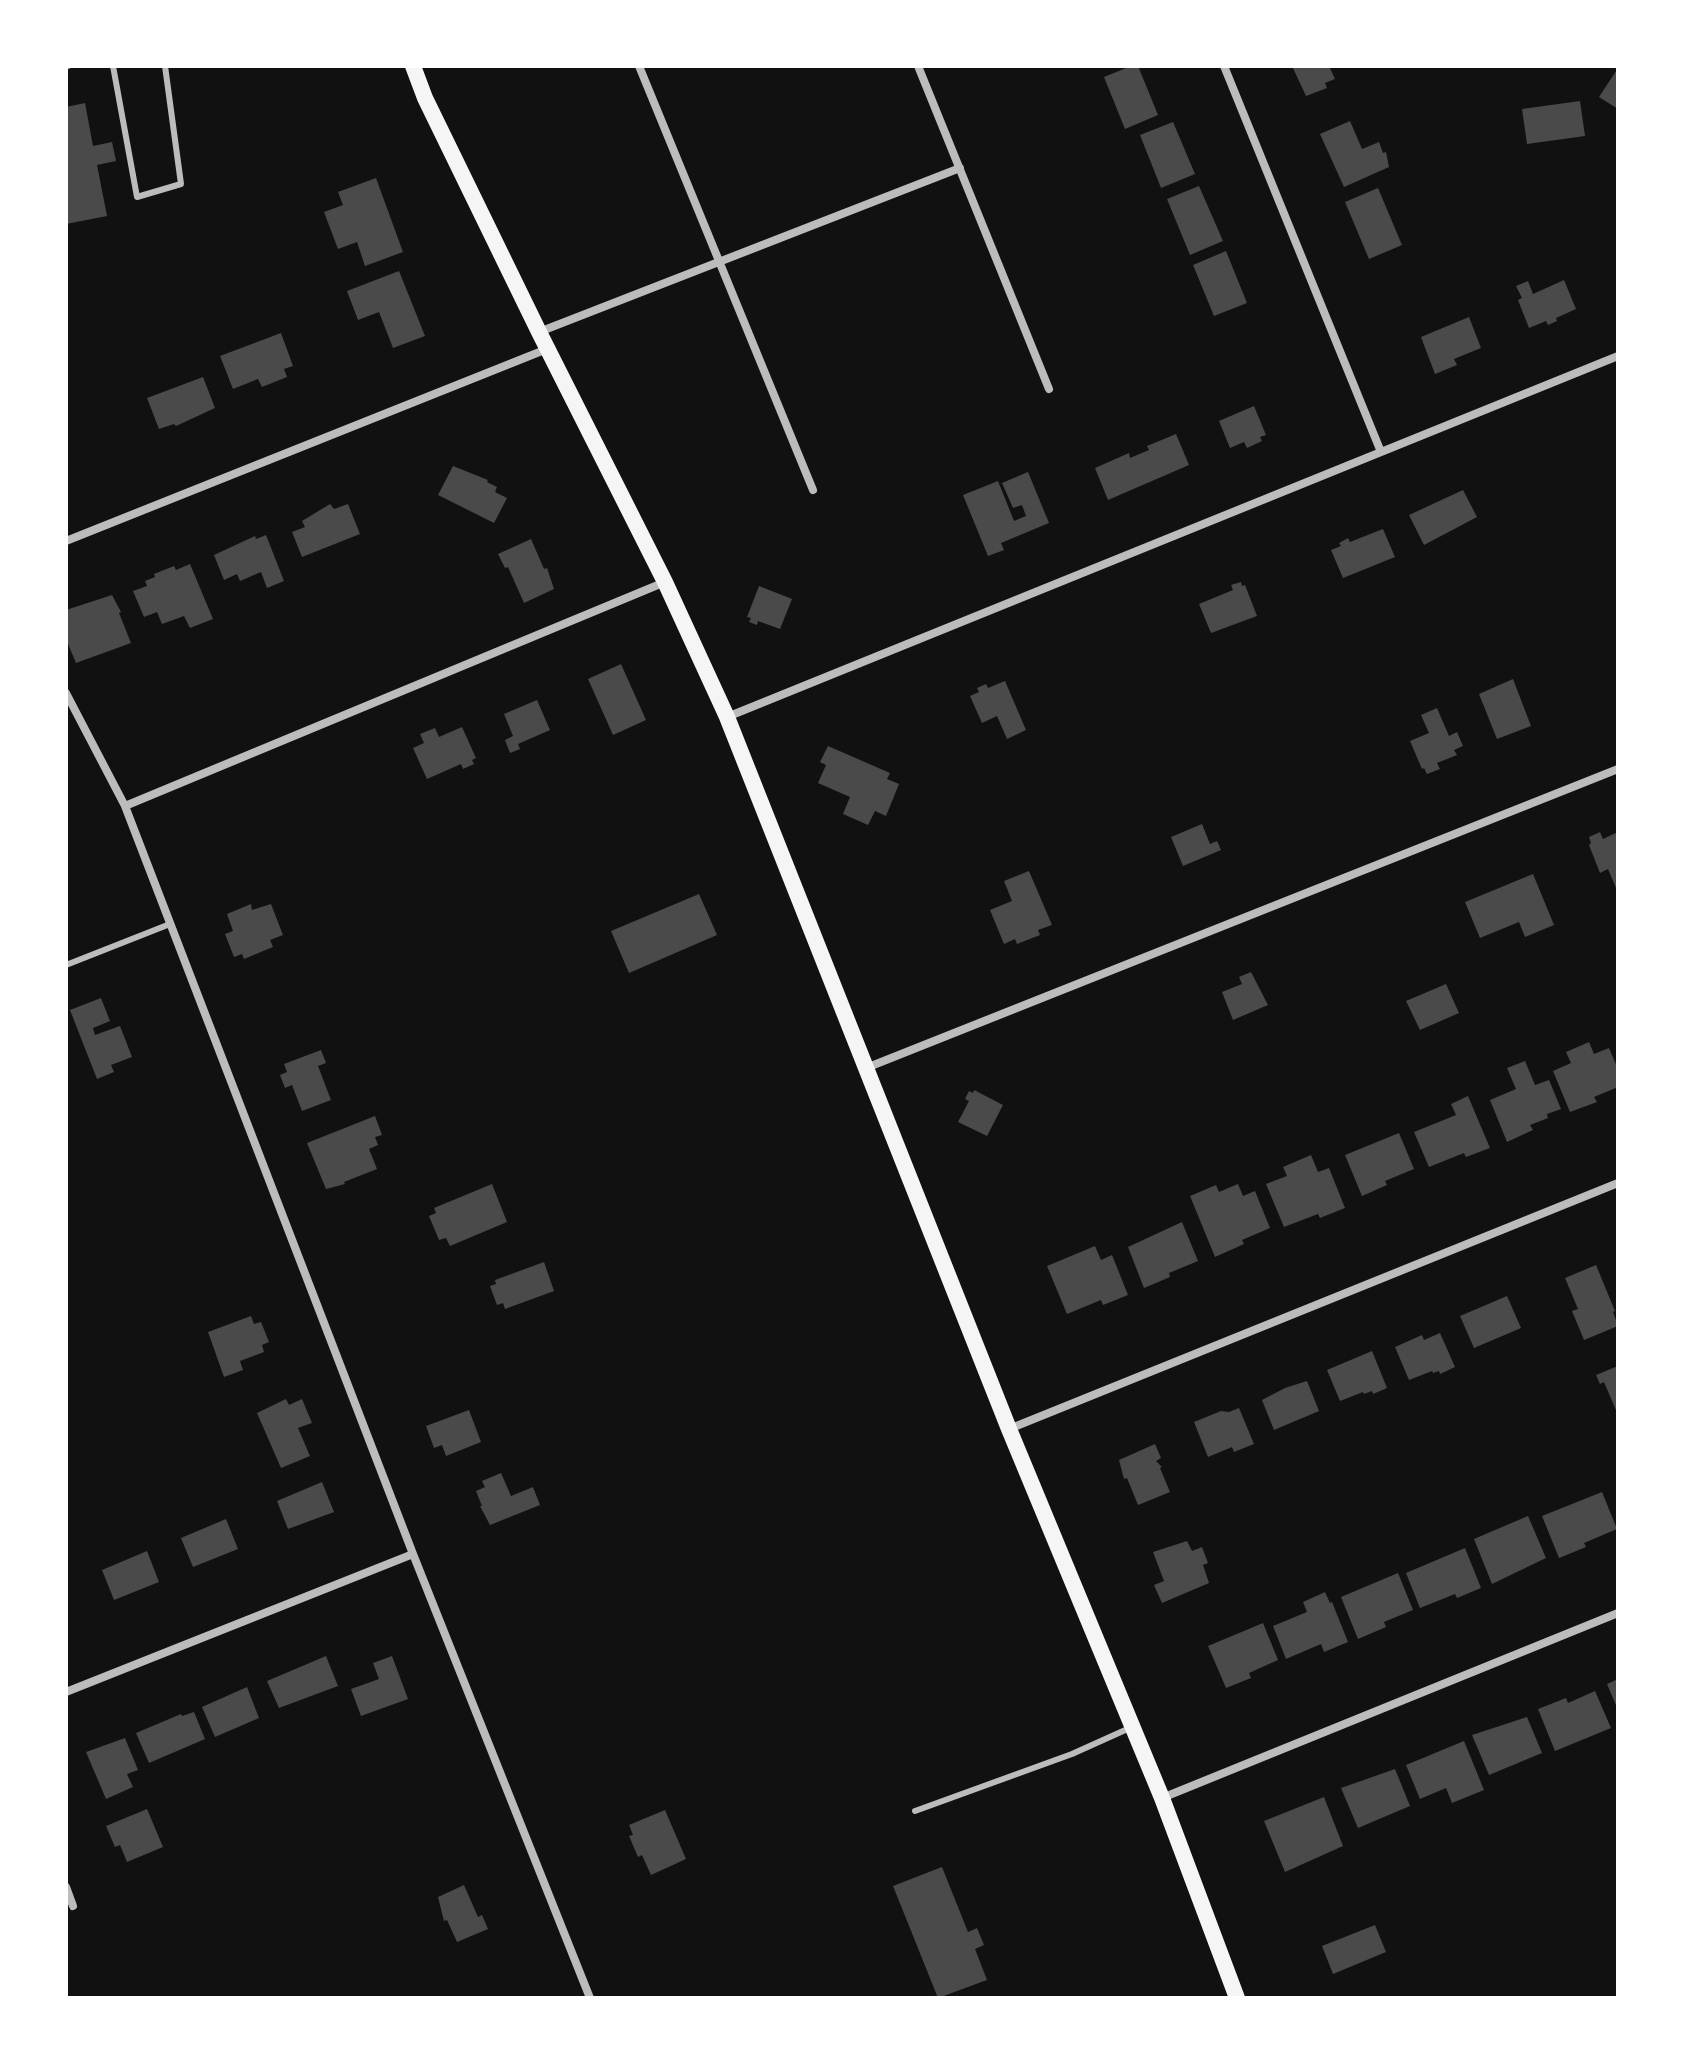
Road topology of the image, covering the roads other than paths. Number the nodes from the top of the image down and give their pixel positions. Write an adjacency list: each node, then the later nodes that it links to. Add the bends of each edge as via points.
1 (113, 66): 2 (lane, via 137,197 181,184)
2 (165, 66)
3 (413, 66): 9 (main road)
4 (639, 66): 8 (street)
5 (918, 66): 7 (street)
6 (1224, 66): 13 (street)
7 (960, 168): 8 (street); 12 (street)
8 (719, 261): 9 (street); 14 (street)
9 (539, 332): 10 (main road)
10 (548, 348): 15 (street); 16 (main road)
11 (1618, 356): 13 (street)
12 (1049, 389)
13 (1381, 452): 18 (street)
14 (813, 490)
15 (66, 541)
16 (665, 582): 18 (main road); 20 (street)
17 (66, 693): 20 (street)
18 (727, 717): 23 (main road)
19 (1618, 769): 23 (street)
20 (125, 806): 21 (street)
21 (170, 924): 22 (lane); 26 (street)
22 (66, 965)
23 (866, 1068): 25 (main road)
24 (1618, 1183): 25 (street)
25 (1009, 1429): 29 (main road)
26 (413, 1554): 28 (street); 34 (street)
27 (1618, 1613): 30 (street)
28 (66, 1692)
29 (1132, 1727): 30 (main road); 31 (lane)
30 (1162, 1798): 35 (main road)
31 (915, 1811)
32 (66, 1887): 33 (street)
33 (73, 1906)
34 (590, 1998)
35 (1237, 1998)

